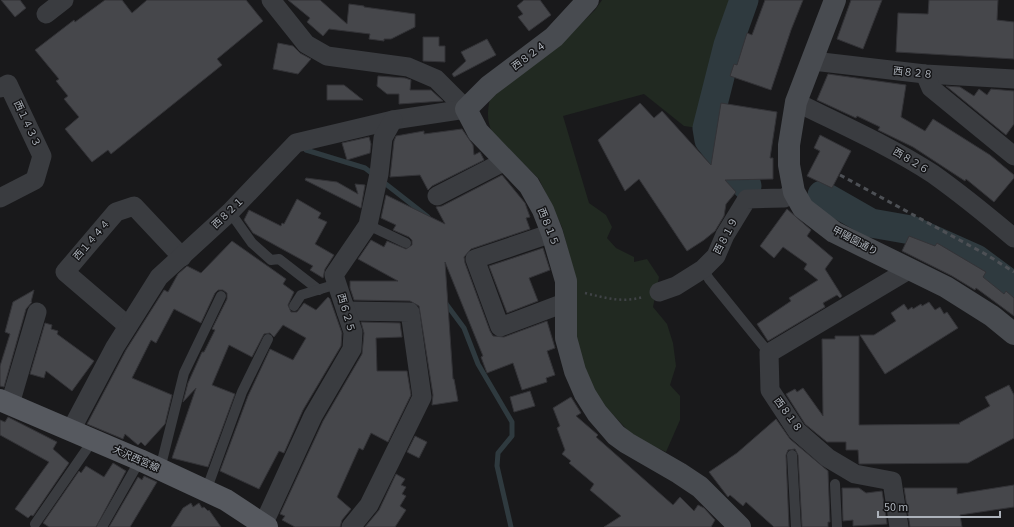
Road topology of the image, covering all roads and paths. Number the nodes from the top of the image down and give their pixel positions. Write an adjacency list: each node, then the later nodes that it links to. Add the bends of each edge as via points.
1 (64, 0): 5 (street)
2 (272, 0): 11 (street, 西８１５, via 306,44 327,56 408,67 436,79)
3 (588, 0): 11 (street, 西８２４, via 554,37 489,86)
4 (835, 0): 6 (street, 甲陽園通り)
5 (46, 14)
6 (813, 61): 7 (street, 西８２８); 10 (street, 甲陽園通り)
7 (925, 74): 8 (street, 西８２８); 13 (street, via 931,88)
8 (1014, 79)
9 (0, 88): 17 (street, 西１４３３, via 8,84 42,156 35,180)
10 (796, 102): 15 (street, 甲陽園通り, via 789,158); 21 (street, 西８２６, via 891,149 932,174)
11 (466, 109): 12 (street, 西８２１); 14 (street, 西８１５, via 478,132)
12 (393, 120): 18 (street, 西８２１, via 296,143); 19 (street, 西６２５, via 383,138 378,179)
13 (1014, 156)
14 (505, 161): 16 (street); 20 (street, 西８１５, via 528,185 543,210)
15 (794, 192): 24 (street, 西８１９, via 784,198 747,199 725,234 716,256); 25 (street, 甲陽園通り, via 803,208 834,232)
16 (437, 196)
17 (0, 198)
18 (230, 212): 23 (street, 西８２１); 27 (lane, via 252,243 271,260 279,259)
19 (368, 225): 22 (lane); 26 (street, 西６２５, via 334,275)
20 (552, 233): 30 (street, 西８１５, via 560,256); 30 (street, via 475,259 500,327)
21 (1014, 238)
22 (406, 243)
23 (182, 257): 34 (street, 西８２１, via 160,277); 34 (street, 西１４４４, via 134,206 116,212 65,272)
24 (702, 269): 28 (street, 西８１９, via 676,286); 37 (lane)
25 (910, 269): 35 (street, 甲陽園通り, via 967,299); 37 (street)
26 (337, 284): 27 (lane); 32 (street, 西６２５)
27 (319, 290): 31 (lane, via 301,295)
28 (651, 295): 30 (path, via 632,300 617,300 580,292)
29 (221, 296): 43 (lane, via 184,372)
30 (567, 297): 50 (street, 西８１５, via 566,338 575,371 597,413 616,435 627,443 700,487)
31 (294, 306)
32 (346, 311): 47 (street, 西６２５, via 353,332 352,349 313,416); 49 (street, via 410,312 422,397 369,505)
33 (37, 312): 38 (street)
34 (128, 326): 39 (street, 西８２１)
35 (1014, 334)
36 (268, 339): 45 (lane, via 242,392)
37 (769, 352): 53 (street, 西８１８, via 770,390 798,431 828,458 855,474 892,481)
38 (3, 402): 39 (main road, 大沢西宮線)
39 (71, 430): 40 (main road, 大沢西宮線)
40 (93, 440): 42 (main road, 大沢西宮線); 46 (lane)
41 (792, 455): 51 (lane)
42 (140, 460): 43 (main road, 大沢西宮線); 48 (lane)
43 (160, 469): 45 (main road, 大沢西宮線)
44 (835, 484): 52 (lane)
45 (206, 491): 47 (main road, 大沢西宮線, via 226,500)
46 (35, 524)
47 (265, 526)
48 (102, 527)
49 (351, 527)
50 (740, 527)
51 (796, 527)
52 (837, 527)
53 (899, 527)

